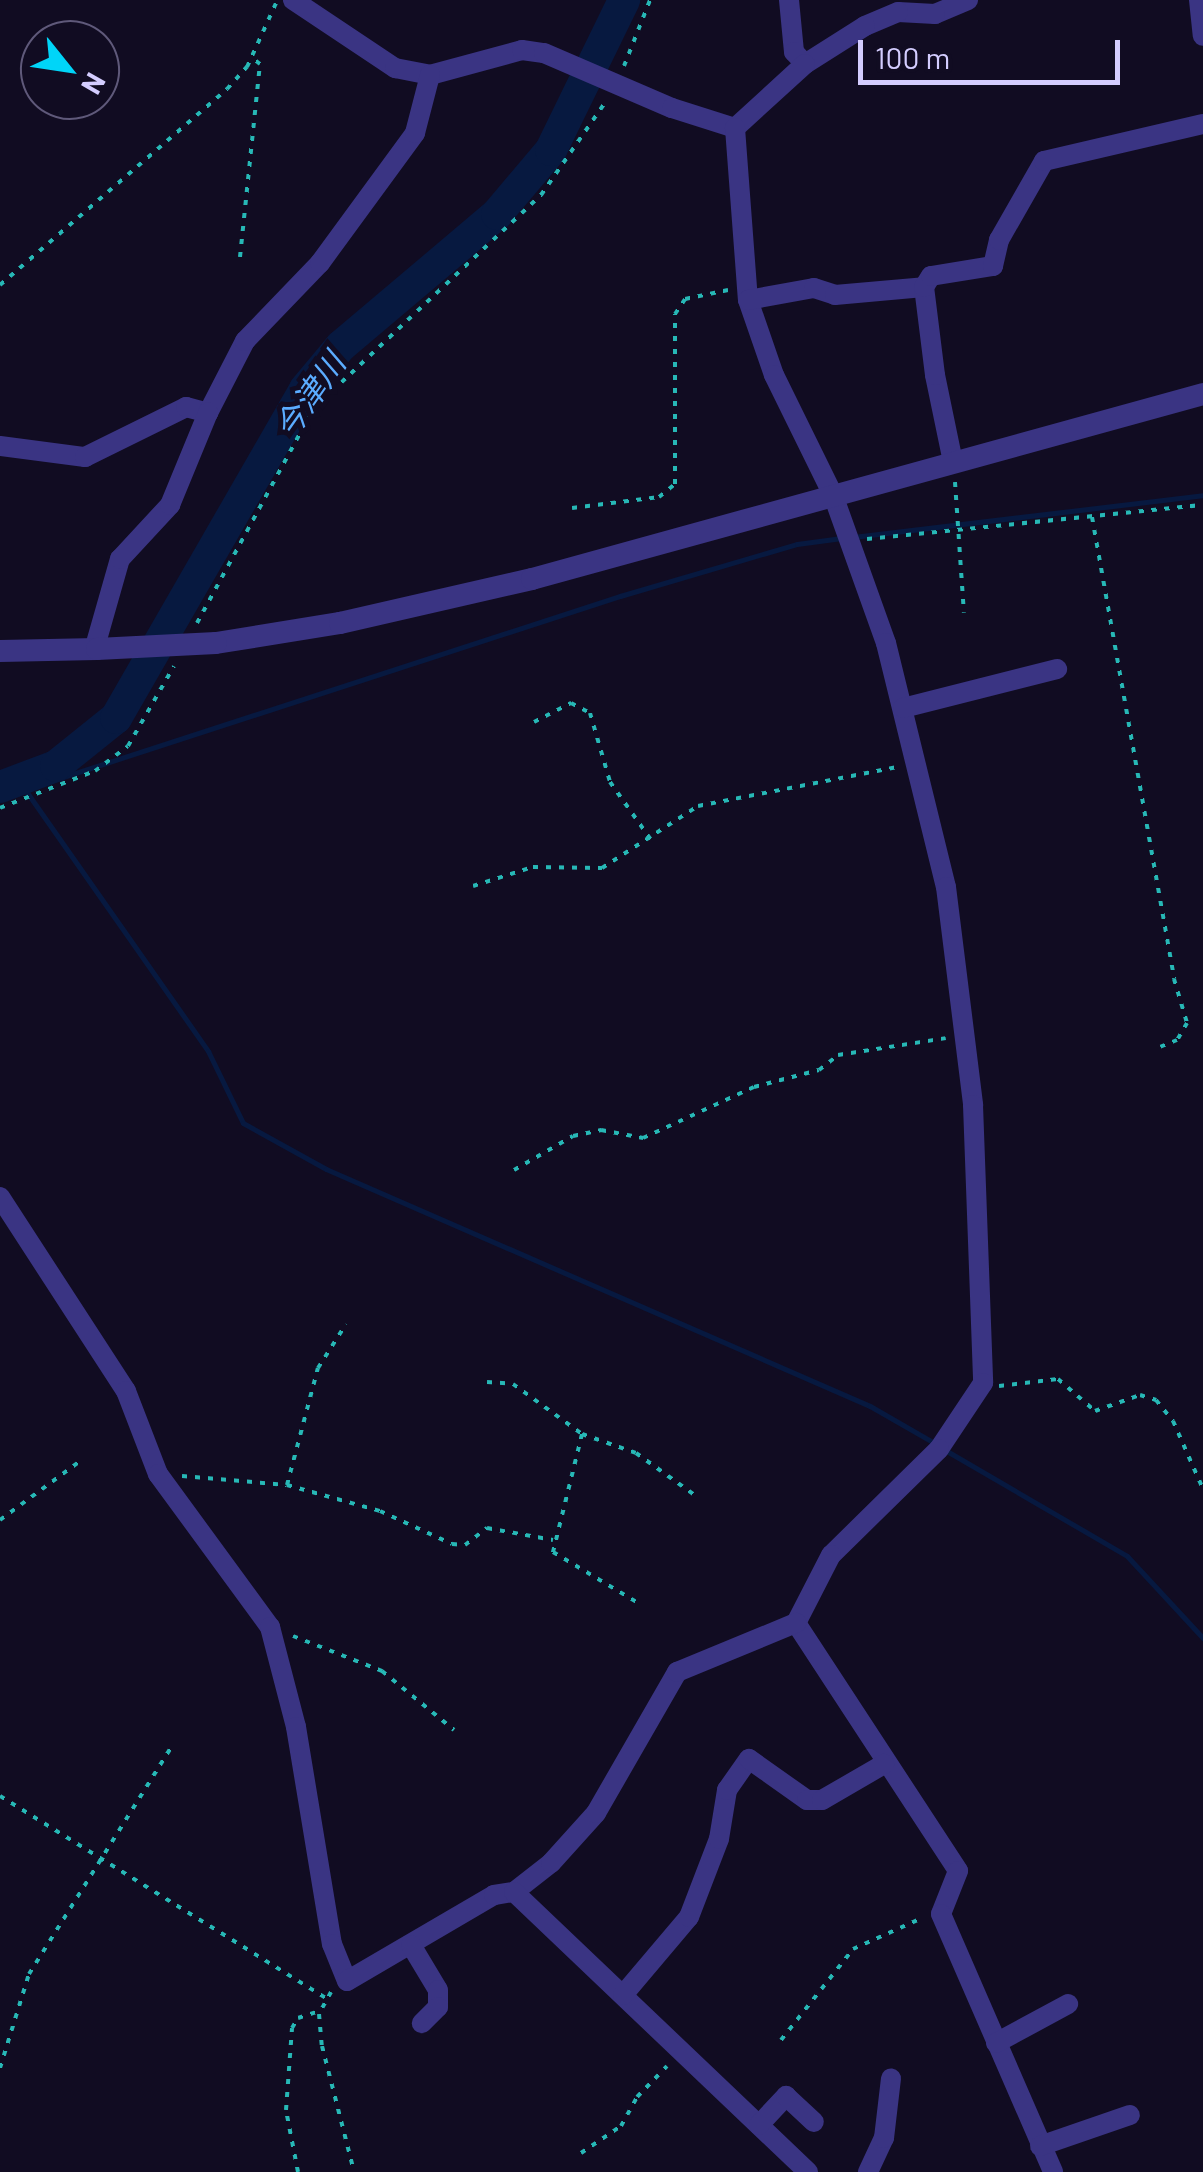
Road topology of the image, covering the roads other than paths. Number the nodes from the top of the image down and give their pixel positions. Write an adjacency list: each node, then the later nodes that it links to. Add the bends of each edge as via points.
1 (293, 0): 7 (street, via 395,68)
2 (788, 0): 6 (street, via 794,52)
3 (968, 0): 6 (street, via 935,14 898,12)
4 (1200, 0): 5 (street)
5 (1203, 36)
6 (805, 64): 9 (street)
7 (430, 76): 9 (street, via 522,50 577,64); 13 (street, via 415,133 320,263 245,341)
8 (1203, 124): 10 (street, via 1044,161 999,240 993,266 930,276)
9 (736, 128): 11 (street)
10 (924, 287): 11 (street); 15 (street)
11 (748, 293): 16 (street, via 774,374)
12 (1203, 394): 15 (street)
13 (208, 413): 14 (street, via 186,407 85,457); 17 (street, via 170,504 120,559)
14 (0, 446)
15 (953, 462): 16 (street)
16 (834, 495): 17 (street, bridge, via 532,579 340,623 216,643); 20 (street)
17 (96, 649): 18 (street)
18 (0, 651)
19 (1056, 669): 20 (street)
20 (903, 708): 22 (street, via 946,886 965,1036 983,1383 939,1449 831,1555)
21 (0, 1197): 25 (street, via 126,1392 158,1474 270,1627 296,1727 332,1944 347,1981)
22 (796, 1623): 23 (street); 24 (street, via 677,1672 596,1813 551,1864)
23 (884, 1764): 26 (street, via 822,1800 807,1800 749,1759 727,1790 719,1840 689,1918); 29 (street, via 958,1871 941,1914)
24 (514, 1892): 25 (street, via 494,1895); 26 (street)
25 (412, 1945): 28 (street, via 438,1990 438,2007)
26 (623, 1996): 33 (street)
27 (1068, 2004): 29 (street)
28 (422, 2023)
29 (996, 2043): 34 (street)
30 (891, 2078): 36 (street, via 884,2138)
31 (1130, 2115): 34 (street)
32 (814, 2122): 33 (street, via 786,2096)
33 (759, 2125): 35 (street)
34 (1040, 2146): 37 (street)
35 (808, 2172)
36 (868, 2172)
37 (1052, 2172)

